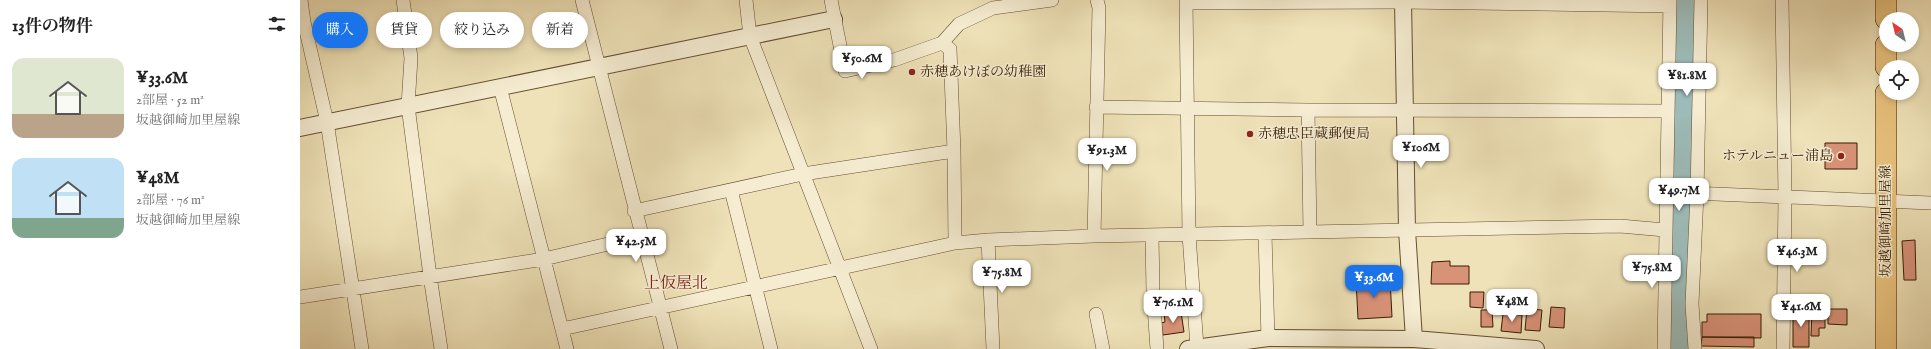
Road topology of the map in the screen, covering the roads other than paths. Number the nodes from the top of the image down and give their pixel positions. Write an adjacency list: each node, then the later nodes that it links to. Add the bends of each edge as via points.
1 (301, 0): 16 (street)
2 (403, 0): 22 (street, via 410,58)
3 (582, 0): 19 (street)
4 (746, 0): 17 (street)
5 (831, 0): 15 (street)
6 (1052, 0): 18 (street, via 993,8 959,24)
7 (1097, 0): 23 (street, via 1099,8)
8 (1701, 0): 34 (street)
9 (1782, 0): 35 (street)
10 (1886, 0): 14 (main road)
11 (1403, 1): 12 (street); 13 (street); 26 (street)
12 (1186, 2): 24 (street)
13 (1670, 3): 27 (street)
14 (1886, 12)
15 (834, 19): 17 (street); 18 (street, via 845,71 894,60)
16 (302, 22): 28 (street)
17 (750, 36): 19 (street); 31 (street)
18 (942, 43): 30 (street, via 950,49)
19 (600, 67): 20 (street); 38 (street)
20 (500, 87): 22 (street); 49 (street)
21 (1886, 100): 36 (main road, 坂越御崎加里屋線)
22 (408, 106): 28 (street); 51 (street)
23 (1096, 107): 24 (street); 45 (street)
24 (1188, 108): 25 (street); 43 (street)
25 (1308, 110): 26 (street); 41 (street)
26 (1406, 110): 27 (street); 39 (street)
27 (1668, 111): 33 (street)
28 (327, 122): 29 (street); 53 (street)
29 (300, 128)
30 (954, 150): 31 (street); 48 (street)
31 (803, 174): 32 (street); 50 (street)
32 (731, 190): 38 (street); 52 (street)
33 (1668, 192): 34 (street); 40 (street)
34 (1697, 194): 35 (street); 72 (street, via 1692,304)
35 (1785, 197): 36 (street); 73 (street)
36 (1886, 202): 37 (street); 74 (main road, 坂越御崎加里屋線)
37 (1931, 203)
38 (634, 211): 44 (street)
39 (1408, 230): 40 (street, via 1620,226); 41 (street); 59 (street)
40 (1665, 230): 71 (street)
41 (1310, 232): 42 (street)
42 (1265, 234): 43 (street); 58 (street)
43 (1189, 235): 46 (street); 60 (street)
44 (642, 236): 49 (street); 55 (street)
45 (1094, 236): 46 (street); 47 (street)
46 (1152, 236): 69 (street)
47 (988, 240): 48 (street); 67 (street)
48 (955, 243): 50 (street)
49 (544, 259): 51 (street); 57 (street)
50 (840, 269): 52 (street); 66 (street)
51 (430, 276): 53 (street); 62 (street)
52 (755, 287): 55 (street); 65 (street)
53 (352, 288): 54 (street); 61 (street)
54 (300, 297)
55 (661, 308): 57 (street); 64 (street)
56 (1096, 314): 68 (street)
57 (562, 329): 63 (street)
58 (1268, 338): 59 (street); 60 (street)
59 (1414, 344): 70 (street)
60 (1192, 348)
61 (362, 349)
62 (442, 349)
63 (567, 349)
64 (671, 349)
65 (771, 349)
66 (871, 349)
67 (993, 349)
68 (1103, 349)
69 (1157, 349)
70 (1536, 349)
71 (1664, 349)
72 (1695, 349)
73 (1784, 349)
74 (1886, 349)

